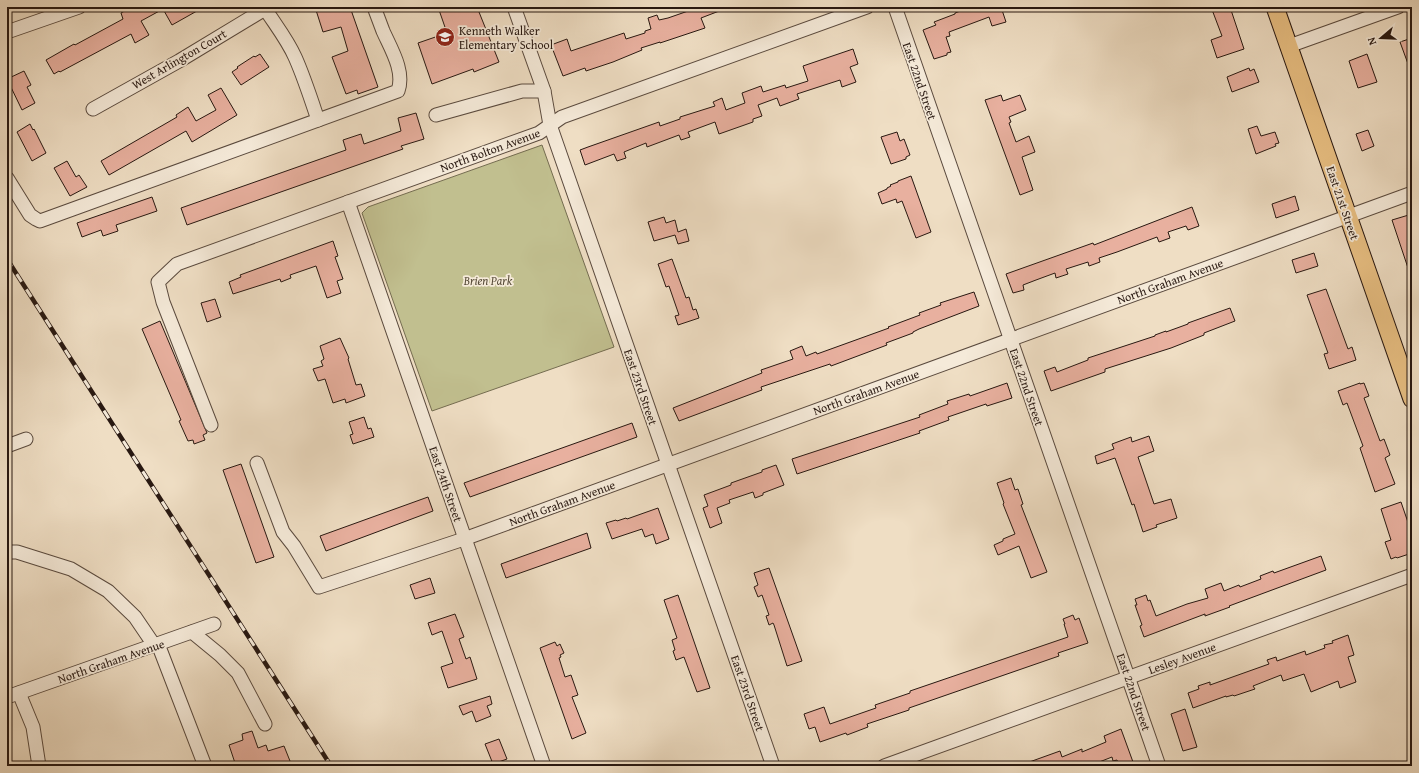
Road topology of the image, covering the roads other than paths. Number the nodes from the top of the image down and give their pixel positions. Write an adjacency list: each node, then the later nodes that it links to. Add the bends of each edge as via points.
1 (79, 7): 9 (street)
2 (374, 7): 16 (street, via 397,63 400,87 398,91)
3 (514, 7): 11 (street, East 23rd Street)
4 (867, 7): 17 (street, North Bolton Avenue, via 562,117)
5 (895, 7): 22 (street, East 22nd Street)
6 (1275, 7): 10 (main road, East 21st Street)
7 (1398, 7): 10 (street)
8 (264, 8): 14 (street, West Arlington Court, via 179,61); 16 (street, via 295,56)
9 (7, 32)
10 (1289, 46): 21 (main road, East 21st Street)
11 (538, 73): 12 (street); 13 (street, East 23rd Street)
12 (522, 91): 13 (street); 15 (street)
13 (544, 91): 17 (street, East 23rd Street)
14 (93, 109)
15 (436, 115)
16 (318, 120): 18 (street, via 40,221 30,215)
17 (550, 125): 20 (street, North Bolton Avenue, via 539,133); 28 (street, East 23rd Street)
18 (7, 178)
19 (1412, 193): 21 (street, North Graham Avenue)
20 (348, 202): 24 (street, North Bolton Avenue, via 177,264 158,282 163,302); 29 (street, East 24th Street)
21 (1347, 216): 22 (street, North Graham Avenue); 23 (main road, East 21st Street)
22 (1010, 340): 28 (street, North Graham Avenue); 35 (street, East 22nd Street)
23 (1410, 389)
24 (211, 425)
25 (26, 439): 26 (street)
26 (7, 446)
27 (257, 463): 29 (street, North Graham Avenue, via 283,532 319,587)
28 (668, 464): 29 (street, North Graham Avenue); 42 (street, East 23rd Street)
29 (464, 539): 41 (street, East 24th Street)
30 (7, 552): 34 (street, via 17,552 72,569 108,591 135,617)
31 (1412, 575): 35 (street, Lesley Avenue)
32 (214, 624): 33 (street, North Graham Avenue)
33 (192, 632): 34 (street, North Graham Avenue); 38 (street, via 238,673)
34 (156, 645): 36 (street, North Graham Avenue); 40 (street)
35 (1129, 677): 43 (street, Lesley Avenue); 44 (street, East 22nd Street)
36 (20, 693): 37 (street, North Graham Avenue); 39 (street, via 33,727)
37 (7, 697)
38 (265, 724)
39 (39, 766)
40 (205, 766)
41 (544, 766)
42 (773, 766)
43 (884, 766)
44 (1159, 766)

